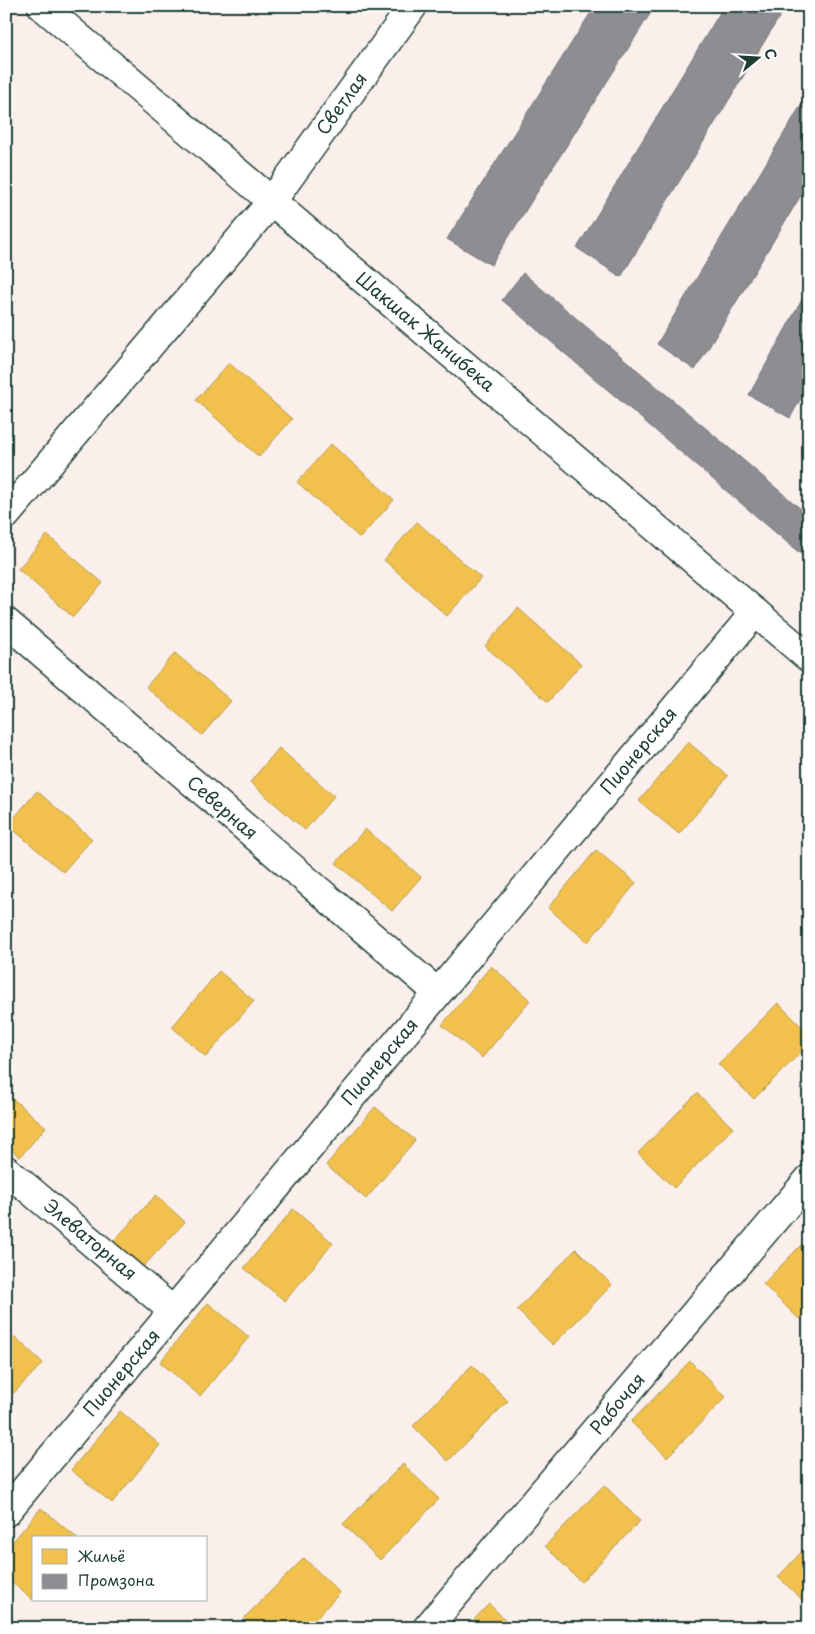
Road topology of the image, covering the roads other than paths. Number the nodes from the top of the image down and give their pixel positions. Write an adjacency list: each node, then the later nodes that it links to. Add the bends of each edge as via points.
1 (42, 6): 3 (street, Шакшак Жанибека)
2 (413, 6): 3 (street, Светлая)
3 (272, 201): 4 (street, Светлая); 5 (street, Шакшак Жанибека)
4 (6, 515)
5 (755, 612): 7 (street, Шакшак Жанибека); 8 (street, Пионерская)
6 (6, 622): 8 (street, Северная)
7 (809, 658)
8 (438, 993): 11 (street, Пионерская)
9 (6, 1170): 11 (street, Элеваторная)
10 (809, 1180): 13 (street, Рабочая)
11 (174, 1311): 12 (street, Пионерская)
12 (6, 1512)
13 (427, 1628)

